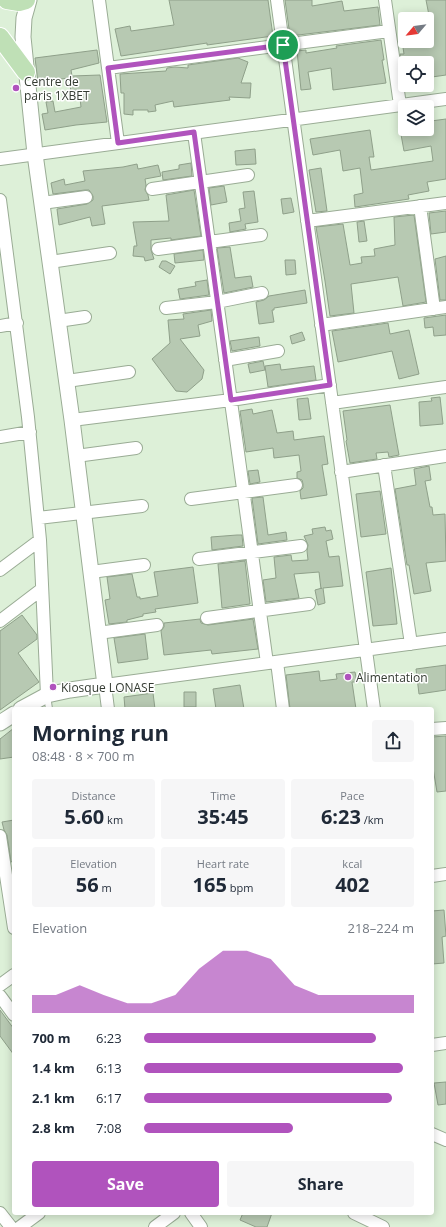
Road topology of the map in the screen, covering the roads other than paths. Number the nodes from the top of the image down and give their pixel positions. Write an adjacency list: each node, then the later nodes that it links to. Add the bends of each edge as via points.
1 (7, 0): 2 (main road); 7 (street)
2 (27, 0): 7 (street)
3 (99, 0): 10 (street)
4 (277, 0): 9 (street)
5 (385, 0): 6 (street)
6 (389, 30): 9 (street); 13 (street)
7 (23, 37): 11 (street)
8 (2, 42): 11 (main road)
9 (283, 45): 10 (street); 16 (street)
10 (108, 68): 18 (street)
11 (26, 72): 19 (street)
12 (446, 99): 14 (street)
13 (399, 100)
14 (434, 101)
15 (398, 105): 16 (street)
16 (293, 119): 17 (street); 29 (street)
17 (194, 132): 18 (street); 22 (street)
18 (118, 143): 19 (street)
19 (35, 154): 20 (street); 26 (street)
20 (0, 159)
21 (248, 175): 22 (street)
22 (200, 182): 23 (street); 31 (street)
23 (152, 189)
24 (86, 197): 26 (street)
25 (0, 200): 41 (street)
26 (42, 203): 34 (street)
27 (446, 203): 28 (street)
28 (420, 206): 29 (street); 38 (street)
29 (307, 221): 42 (street)
30 (260, 235): 31 (street)
31 (209, 242): 32 (street); 36 (street)
32 (158, 249)
33 (110, 253): 34 (street)
34 (50, 262): 40 (street)
35 (262, 293): 36 (street)
36 (217, 302): 37 (street); 45 (street)
37 (166, 308)
38 (440, 308): 42 (street)
39 (85, 317): 40 (street)
40 (58, 321): 47 (street)
41 (17, 323): 43 (street); 53 (street)
42 (321, 325): 48 (street)
43 (0, 326)
44 (278, 351): 45 (street)
45 (225, 360): 50 (street)
46 (129, 372): 47 (street)
47 (66, 381): 52 (street)
48 (330, 385): 50 (street); 51 (street)
49 (446, 387): 51 (street)
50 (231, 400): 52 (street); 61 (street)
51 (332, 403): 59 (street)
52 (72, 420): 56 (street)
53 (30, 432): 54 (street); 65 (street)
54 (0, 437)
55 (136, 448): 56 (street)
56 (76, 456): 64 (street)
57 (446, 456): 58 (street)
58 (384, 465): 59 (street); 81 (street)
59 (341, 472): 82 (street)
60 (296, 485): 61 (street)
61 (244, 492): 62 (street); 68 (street)
62 (191, 499)
63 (142, 506): 64 (street)
64 (83, 513): 65 (street); 72 (street)
65 (38, 518): 66 (street)
66 (40, 540): 71 (street); 73 (street)
67 (301, 546): 68 (street)
68 (252, 552): 69 (street); 75 (street)
69 (199, 559)
70 (144, 565): 72 (street)
71 (0, 570)
72 (90, 572): 79 (street)
73 (42, 589): 77 (street); 85 (street)
74 (309, 604): 75 (street)
75 (260, 610): 76 (street); 83 (street)
76 (207, 618)
77 (0, 621)
78 (157, 625): 79 (street)
79 (98, 632): 84 (street)
80 (446, 639): 81 (street)
81 (411, 644): 82 (street)
82 (366, 650): 83 (street); 89 (street)
83 (272, 662): 84 (street); 88 (street)
84 (105, 685): 85 (street, via 70,690); 87 (street)
85 (48, 702): 86 (street)
86 (29, 707)
87 (108, 707)
88 (283, 707)
89 (374, 707)
90 (12, 715): 91 (street)
91 (0, 723)
92 (446, 728): 93 (street)
93 (434, 729)
94 (0, 836): 97 (street)
95 (446, 874): 96 (street)
96 (434, 876)
97 (12, 915)
98 (12, 976): 99 (street)
99 (0, 985)
100 (0, 996): 101 (street)
101 (12, 1012)
102 (446, 1043): 103 (street)
103 (434, 1045)
104 (446, 1132): 105 (street)
105 (434, 1134)
106 (434, 1135): 107 (street)
107 (446, 1140)
108 (0, 1213): 113 (street)
109 (36, 1215): 114 (street)
110 (171, 1215): 115 (street)
111 (192, 1215): 116 (street)
112 (358, 1215): 117 (street)
113 (11, 1227)
114 (20, 1227)
115 (155, 1227)
116 (201, 1227)
117 (383, 1227)

